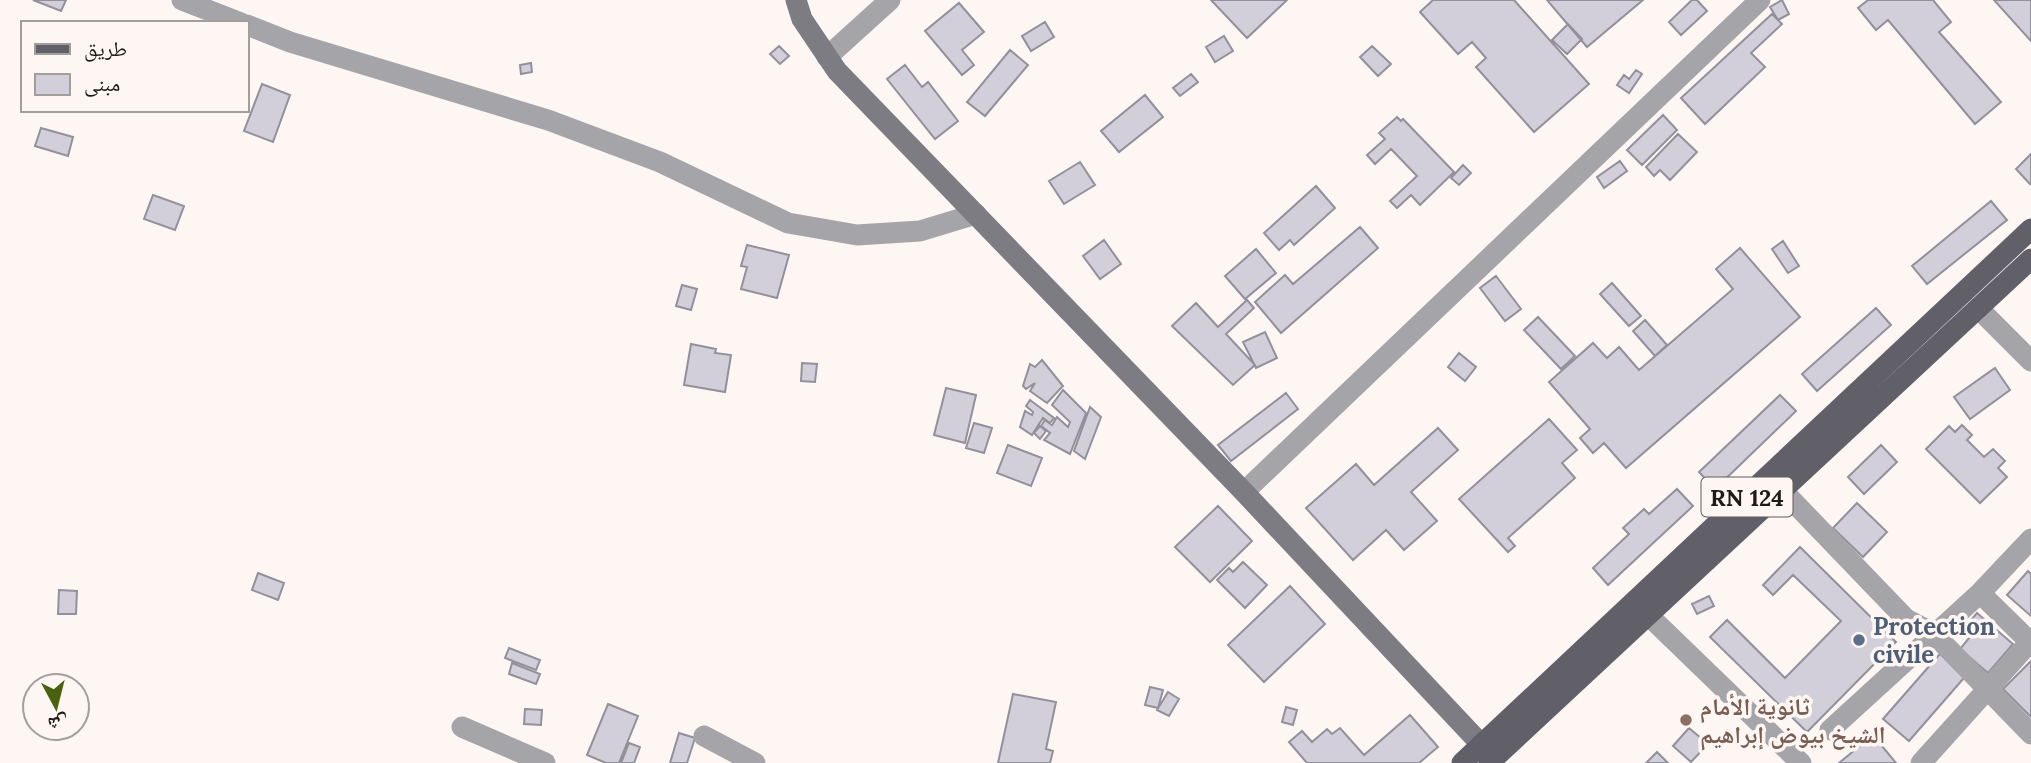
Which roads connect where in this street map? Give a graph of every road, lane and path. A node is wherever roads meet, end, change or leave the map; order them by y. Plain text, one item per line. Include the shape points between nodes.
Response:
1 (182, 0) edge
2 (796, 0) edge
3 (890, 0) edge
4 (1760, 0) edge
5 (236, 21) edge
6 (248, 25) edge
7 (827, 57) junction
8 (976, 214) junction
9 (2031, 229) edge
10 (2031, 259) edge
11 (1978, 308) junction
12 (2031, 361) edge
13 (1782, 491) junction
14 (1244, 492) junction
15 (2031, 539) edge
16 (1980, 593) junction
17 (1648, 615) junction
18 (1933, 633) junction
19 (2030, 642) edge
20 (1988, 690) junction
21 (462, 727) dead end
22 (1830, 730) dead end
23 (2031, 734) edge
24 (704, 736) dead end
25 (1488, 755) edge
26 (545, 763) edge
27 (755, 763) edge
28 (1462, 763) edge
29 (1801, 763) edge
30 (1921, 763) edge

1 - 5 street
2 - 7 street via 802,19
3 - 7 street
4 - 14 street
6 - 8 street via 548,120 660,162 788,223 857,235 920,231
7 - 8 street
8 - 14 street
9 - 25 main road, RN 124
10 - 11 main road, RN 124
11 - 12 street
11 - 13 main road, RN 124
13 - 17 main road, RN 124
13 - 18 street via 1906,618
14 - 25 street
15 - 16 street
16 - 18 street
16 - 19 street
17 - 25 main road, RN 124
17 - 29 street
18 - 20 street
18 - 22 street
19 - 20 street
20 - 23 street
20 - 30 street
21 - 26 street
24 - 27 street
25 - 28 main road, RN 124

